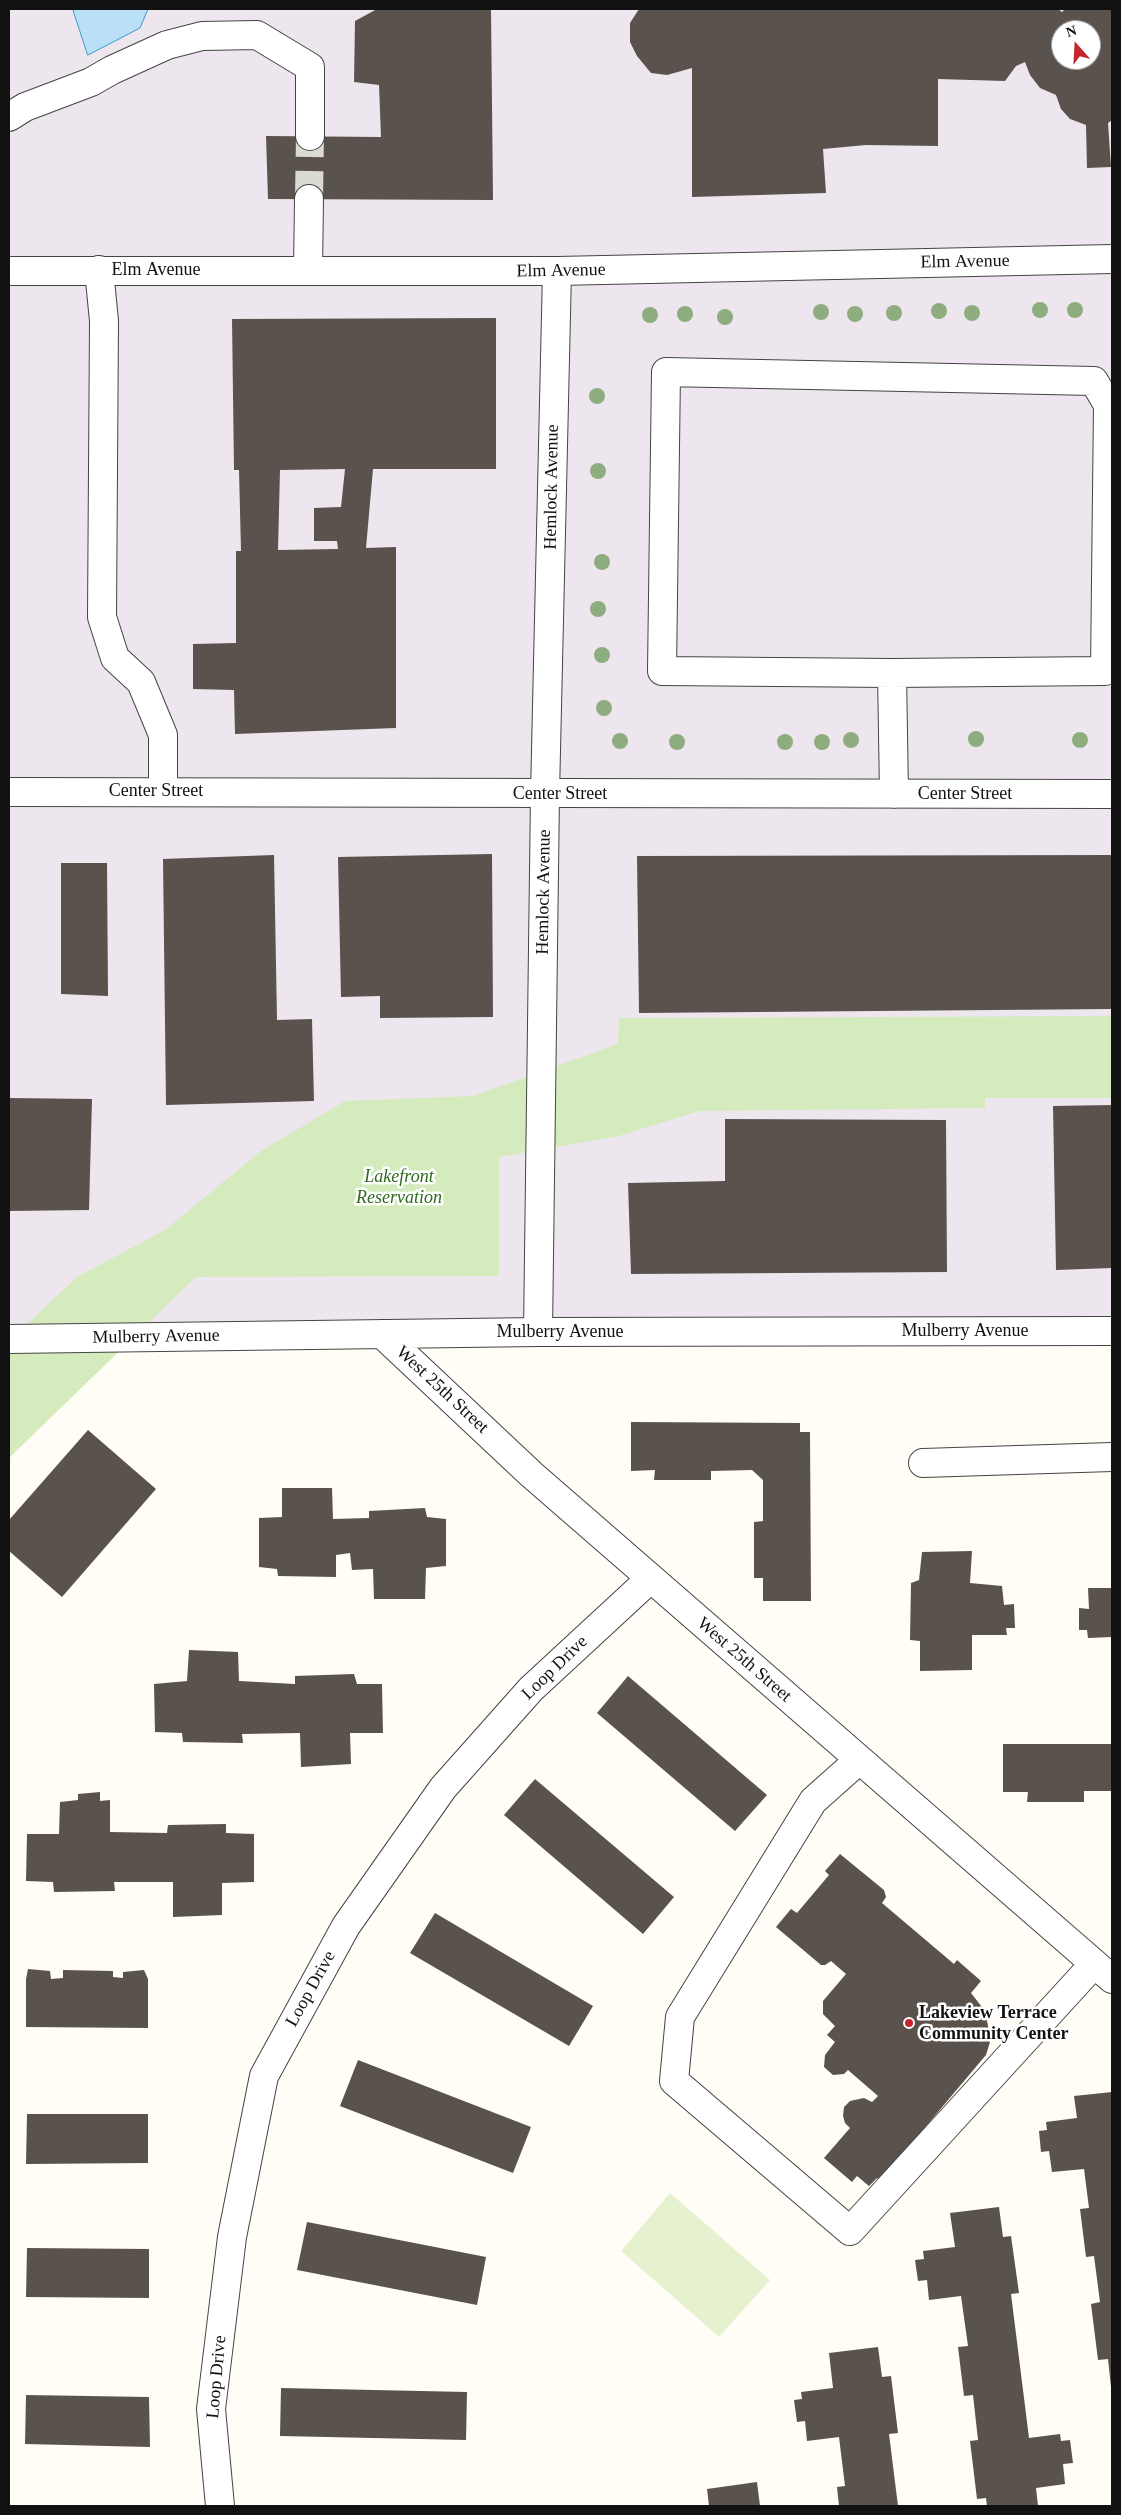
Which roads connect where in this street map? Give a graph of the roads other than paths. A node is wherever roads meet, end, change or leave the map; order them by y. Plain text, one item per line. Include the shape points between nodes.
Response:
1 (9, 117) edge
2 (310, 136) tunnel mouth
3 (308, 199) tunnel mouth
4 (1112, 259) edge
5 (99, 270) junction
6 (9, 271) edge
7 (308, 271) junction
8 (557, 271) junction
9 (1110, 573) edge
10 (892, 673) junction
11 (163, 791) junction
12 (9, 792) edge
13 (545, 794) junction
14 (894, 794) junction
15 (1112, 794) edge
16 (1112, 1331) edge
17 (538, 1332) junction
18 (382, 1334) junction
19 (9, 1339) edge
20 (1112, 1456) edge
21 (923, 1463) dead end
22 (650, 1579) junction
23 (859, 1760) junction
24 (1103, 1971) edge
25 (220, 2506) edge

1 - 2 street via 167,45 202,36 257,35 310,67
3 - 7 street
4 - 8 street, Elm Avenue
5 - 6 street, Elm Avenue
5 - 7 street, Elm Avenue
5 - 11 street via 104,321 102,617 115,658 141,682 163,735
7 - 8 street, Elm Avenue
8 - 13 street, Hemlock Avenue
9 - 10 street via 1105,671
9 - 10 street via 1108,405 1094,381 666,372 662,671
10 - 14 street
11 - 12 street, Center Street
11 - 13 street, Center Street
13 - 14 street, Center Street
13 - 17 street, Hemlock Avenue
14 - 15 street, Center Street
16 - 17 street, Mulberry Avenue
17 - 18 street, Mulberry Avenue
18 - 19 street, Mulberry Avenue
18 - 22 street, West 25th Street via 531,1474
20 - 21 street
22 - 23 street, West 25th Street
22 - 25 street, Loop Drive via 531,1689 443,1788 346,1926 264,2076 232,2237 211,2409
23 - 24 street, West 25th Street
23 - 24 street via 813,1801 680,2017 674,2081 850,2231

